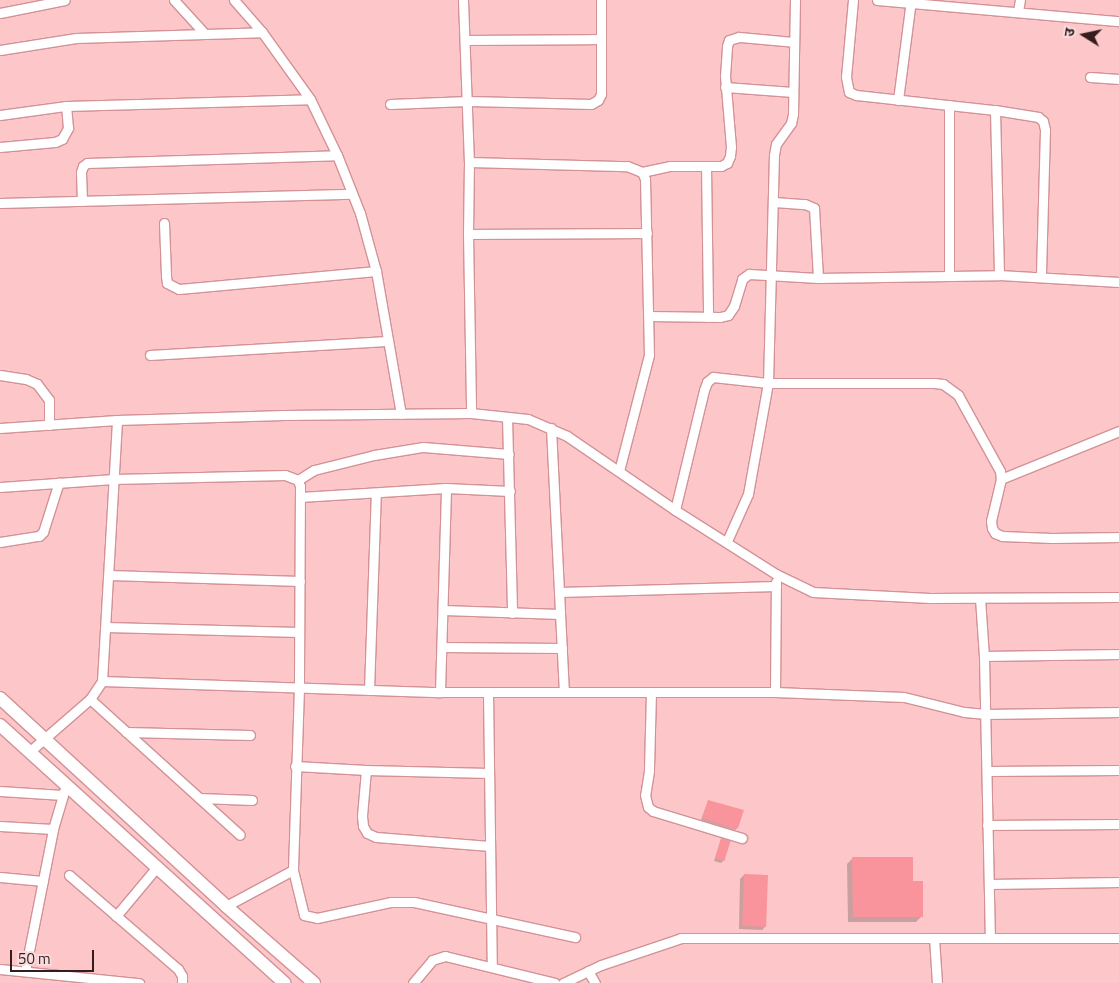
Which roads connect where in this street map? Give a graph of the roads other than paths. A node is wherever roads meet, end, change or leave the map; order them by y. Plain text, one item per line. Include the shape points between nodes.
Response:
1 (65, 0) edge
2 (174, 0) edge
3 (234, 0) edge
4 (463, 0) edge
5 (601, 0) edge
6 (795, 0) edge
7 (853, 0) edge
8 (877, 0) edge
9 (1020, 0) edge
10 (911, 1) edge
11 (960, 3) edge
12 (1018, 11) junction
13 (0, 13) edge
14 (1119, 22) edge
15 (262, 32) junction
16 (205, 34) junction
17 (601, 39) junction
18 (465, 40) junction
19 (794, 42) junction
20 (0, 50) edge
21 (1090, 77) dead end
22 (1119, 79) edge
23 (725, 87) junction
24 (793, 92) junction
25 (310, 99) junction
26 (898, 100) junction
27 (468, 101) junction
28 (390, 104) dead end
29 (949, 105) junction
30 (66, 106) junction
31 (995, 110) junction
32 (0, 115) edge
33 (0, 147) edge
34 (337, 155) junction
35 (469, 162) junction
36 (706, 166) junction
37 (642, 172) junction
38 (352, 194) junction
39 (82, 201) junction
40 (774, 202) junction
41 (0, 203) edge
42 (164, 222) dead end
43 (647, 233) junction
44 (468, 234) junction
45 (376, 271) junction
46 (998, 275) junction
47 (772, 276) junction
48 (949, 276) junction
49 (1041, 277) junction
50 (818, 278) junction
51 (1119, 282) edge
52 (649, 316) junction
53 (708, 317) junction
54 (387, 341) junction
55 (150, 355) dead end
56 (0, 375) edge
57 (768, 383) junction
58 (471, 413) junction
59 (401, 414) junction
60 (507, 417) junction
61 (117, 420) junction
62 (49, 424) junction
63 (0, 428) edge
64 (551, 428) junction
65 (1119, 431) edge
66 (508, 454) junction
67 (620, 471) junction
68 (114, 479) junction
69 (1001, 479) junction
70 (298, 480) junction
71 (59, 482) junction
72 (0, 487) edge
73 (446, 488) junction
74 (510, 491) junction
75 (376, 493) junction
76 (300, 497) junction
77 (675, 510) junction
78 (1119, 537) edge
79 (0, 542) edge
80 (727, 542) junction
81 (776, 574) junction
82 (109, 575) junction
83 (300, 581) junction
84 (776, 586) junction
85 (559, 592) junction
86 (1119, 596) edge
87 (980, 598) junction
88 (443, 610) junction
89 (512, 613) junction
90 (560, 614) junction
91 (106, 627) junction
92 (299, 632) junction
93 (442, 647) junction
94 (562, 648) junction
95 (1119, 654) edge
96 (984, 656) junction
97 (102, 681) junction
98 (299, 688) junction
99 (369, 690) junction
100 (440, 692) junction
101 (564, 692) junction
102 (651, 692) junction
103 (775, 692) junction
104 (488, 693) junction
105 (0, 698) edge
106 (90, 699) junction
107 (1119, 712) edge
108 (986, 714) junction
109 (0, 725) edge
110 (126, 732) junction
111 (250, 735) dead end
112 (44, 739) junction
113 (29, 752) junction
114 (296, 766) junction
115 (366, 770) junction
116 (1119, 770) edge
117 (490, 772) junction
118 (988, 772) junction
119 (65, 790) junction
120 (0, 791) edge
121 (199, 798) junction
122 (252, 800) dead end
123 (1119, 824) edge
124 (987, 825) junction
125 (0, 826) edge
126 (53, 829) junction
127 (240, 835) dead end
128 (742, 838) dead end
129 (490, 846) junction
130 (157, 867) junction
131 (293, 870) junction
132 (69, 875) dead end
133 (0, 877) edge
134 (43, 881) junction
135 (1119, 882) edge
136 (989, 884) junction
137 (226, 906) junction
138 (116, 916) junction
139 (491, 918) junction
140 (575, 937) dead end
141 (934, 938) junction
142 (990, 938) junction
143 (1119, 938) edge
144 (492, 966) junction
145 (0, 969) edge
146 (25, 971) junction
147 (588, 971) junction
148 (536, 981) edge
149 (139, 983) edge
150 (182, 983) edge
151 (285, 983) edge
152 (314, 983) edge
153 (413, 983) edge
154 (555, 983) edge
155 (563, 983) edge
156 (595, 983) edge
157 (937, 983) edge

1 - 13 street
2 - 16 street
3 - 15 street
4 - 18 street
5 - 17 street
6 - 19 street
7 - 26 street via 846,77 849,92
8 - 10 street
9 - 12 street
10 - 11 street
10 - 26 street
11 - 12 street
12 - 14 street
15 - 16 street
15 - 25 street
16 - 20 street via 76,38
17 - 18 street
17 - 27 street via 601,94 591,104
18 - 27 street
19 - 23 street via 739,37 730,40
19 - 24 street
21 - 22 street
23 - 24 street
23 - 36 street via 730,156 727,163 720,166
24 - 40 street via 791,122 776,144 774,154
25 - 30 street
25 - 34 street
26 - 29 street
27 - 28 street
27 - 35 street
29 - 31 street
29 - 48 street
30 - 32 street
30 - 33 street via 68,128 62,139
31 - 46 street
31 - 49 street via 1038,117 1043,121
34 - 38 street
34 - 39 street via 87,163 81,172
35 - 37 street via 627,166
35 - 44 street
36 - 37 street via 670,166
36 - 53 street
37 - 43 street
38 - 39 street
38 - 45 street
39 - 41 street
40 - 47 street
40 - 50 street via 805,204 814,208
42 - 45 street via 167,283 179,289
43 - 44 street
43 - 52 street
44 - 58 street
45 - 54 street
46 - 48 street
46 - 49 street
47 - 50 street
47 - 53 street via 749,274 742,279 728,315
47 - 57 street
48 - 50 street
49 - 51 street
52 - 53 street
52 - 67 street via 647,368
54 - 55 street
54 - 59 street
56 - 62 street via 37,384 49,400
57 - 69 street via 943,384 958,395 997,465
57 - 77 street via 721,377 713,377 707,382
57 - 80 street via 748,494
58 - 59 street
58 - 60 street
59 - 61 street
60 - 64 street via 528,419
60 - 66 street
61 - 62 street
61 - 68 street
62 - 63 street
64 - 67 street
64 - 85 street
65 - 69 street
66 - 70 street via 423,447 374,454 314,470
66 - 74 street
67 - 77 street
68 - 70 street via 285,474
68 - 71 street
68 - 82 street
69 - 78 street via 991,521 995,533 1052,538
70 - 76 street
71 - 72 street
71 - 79 street via 40,536
73 - 74 street
73 - 75 street
73 - 88 street
74 - 89 street
75 - 76 street
75 - 99 street
76 - 83 street
77 - 80 street
80 - 81 street
81 - 84 street
81 - 87 street via 822,594
82 - 83 street
82 - 91 street
83 - 92 street
84 - 85 street
84 - 103 street
85 - 90 street
86 - 87 street
87 - 96 street
88 - 89 street
88 - 93 street
89 - 90 street
90 - 94 street
91 - 92 street
91 - 97 street
92 - 98 street
93 - 94 street
93 - 100 street
94 - 101 street
95 - 96 street
96 - 108 street
97 - 98 street
97 - 106 street
98 - 99 street
98 - 114 street
99 - 100 street
100 - 104 street
101 - 102 street
101 - 104 street
102 - 103 street
102 - 128 street via 650,771 645,795 648,807 652,811
103 - 108 street via 904,697 964,712
104 - 117 street
105 - 112 main road
106 - 110 street
106 - 112 street
107 - 108 street
108 - 118 street
109 - 113 main road
110 - 111 street
110 - 121 street
112 - 113 street
112 - 137 main road
113 - 119 main road
114 - 115 street
114 - 131 street
115 - 117 street
115 - 129 street via 362,816 367,833
116 - 118 street
117 - 129 street
118 - 124 street
119 - 120 street
119 - 126 street
119 - 130 main road
121 - 122 street
121 - 127 street
123 - 124 street
124 - 136 street
125 - 126 street
126 - 134 street
129 - 139 street
130 - 138 street
130 - 151 main road
131 - 137 street
131 - 139 street via 301,910 310,918 391,902 414,902
132 - 138 street
133 - 134 street
134 - 146 street
135 - 136 street
136 - 142 street
137 - 152 main road
138 - 150 street via 178,969
139 - 140 street
139 - 144 street
141 - 142 street
141 - 147 street via 681,938
141 - 157 street
142 - 143 street
144 - 148 street
144 - 153 street via 438,957
145 - 146 street
146 - 149 street
147 - 155 street
147 - 156 street
148 - 154 street

